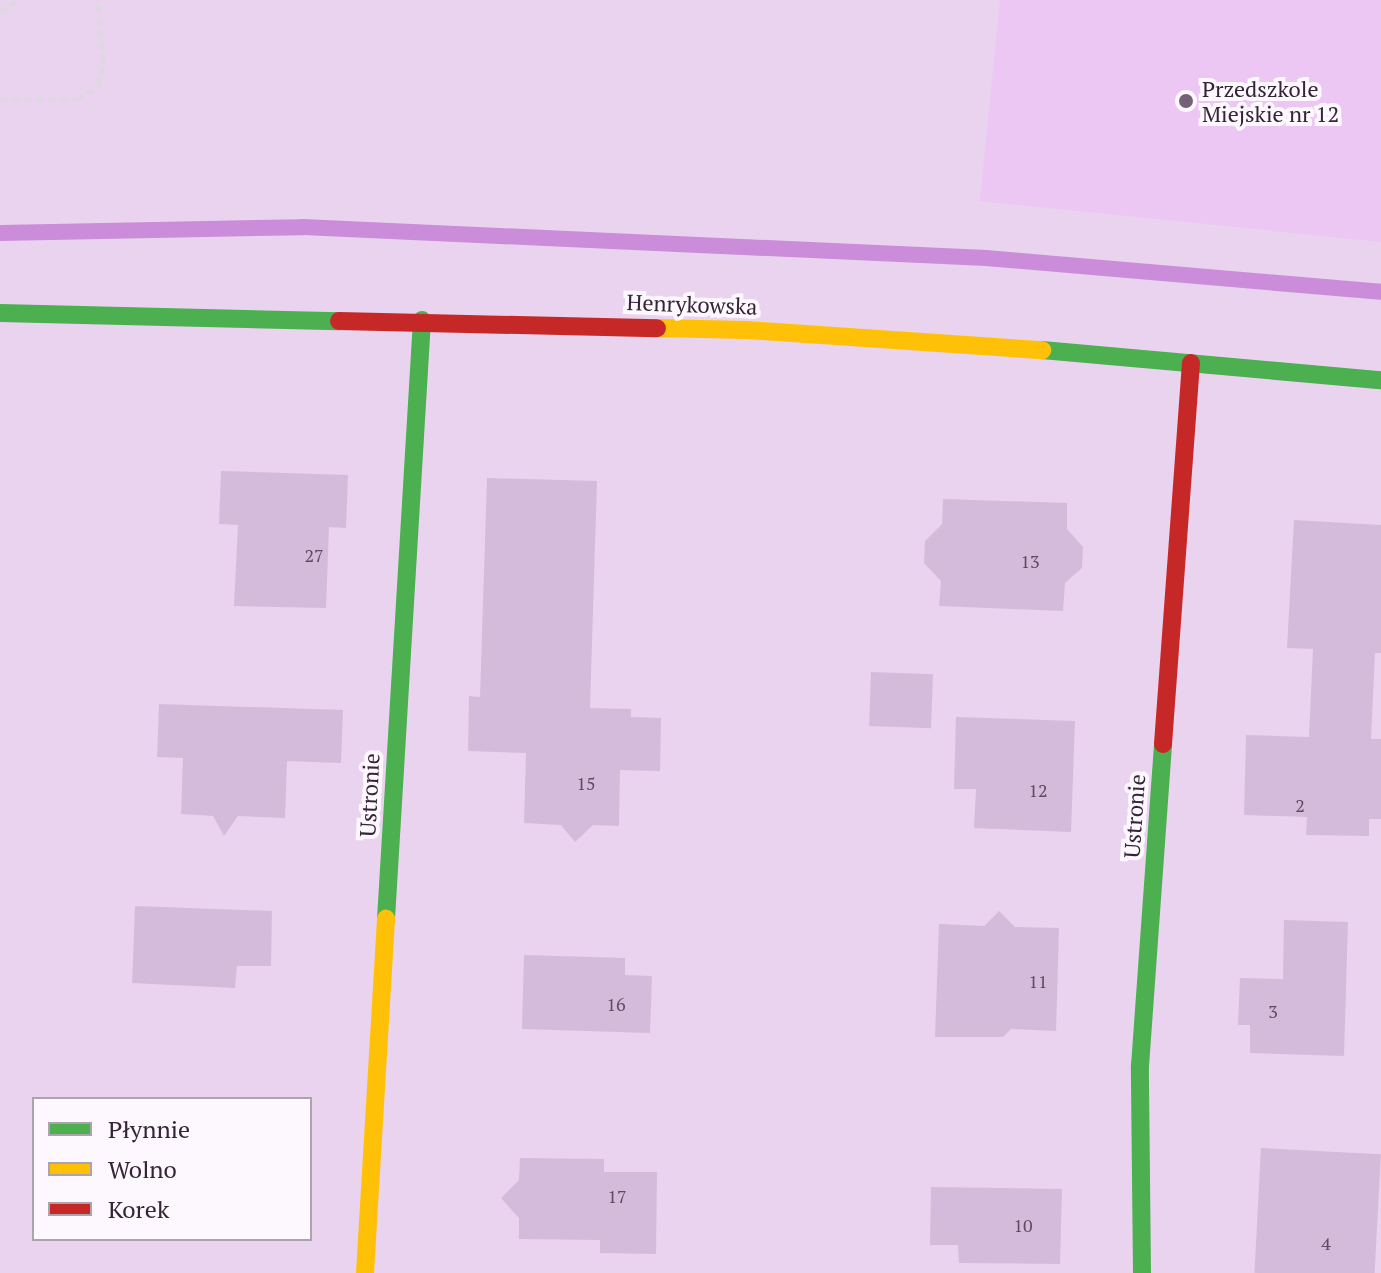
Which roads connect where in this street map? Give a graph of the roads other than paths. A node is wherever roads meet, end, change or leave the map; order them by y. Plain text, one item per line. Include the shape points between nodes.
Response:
1 (0, 313) edge
2 (422, 320) junction
3 (1191, 363) junction
4 (1381, 380) edge
5 (365, 1273) edge
6 (1142, 1273) edge

1 - 2 street, Henrykowska
2 - 3 street, Henrykowska via 746,330
2 - 5 street, Ustronie
3 - 4 street, Henrykowska
3 - 6 street, Ustronie via 1140,1066

